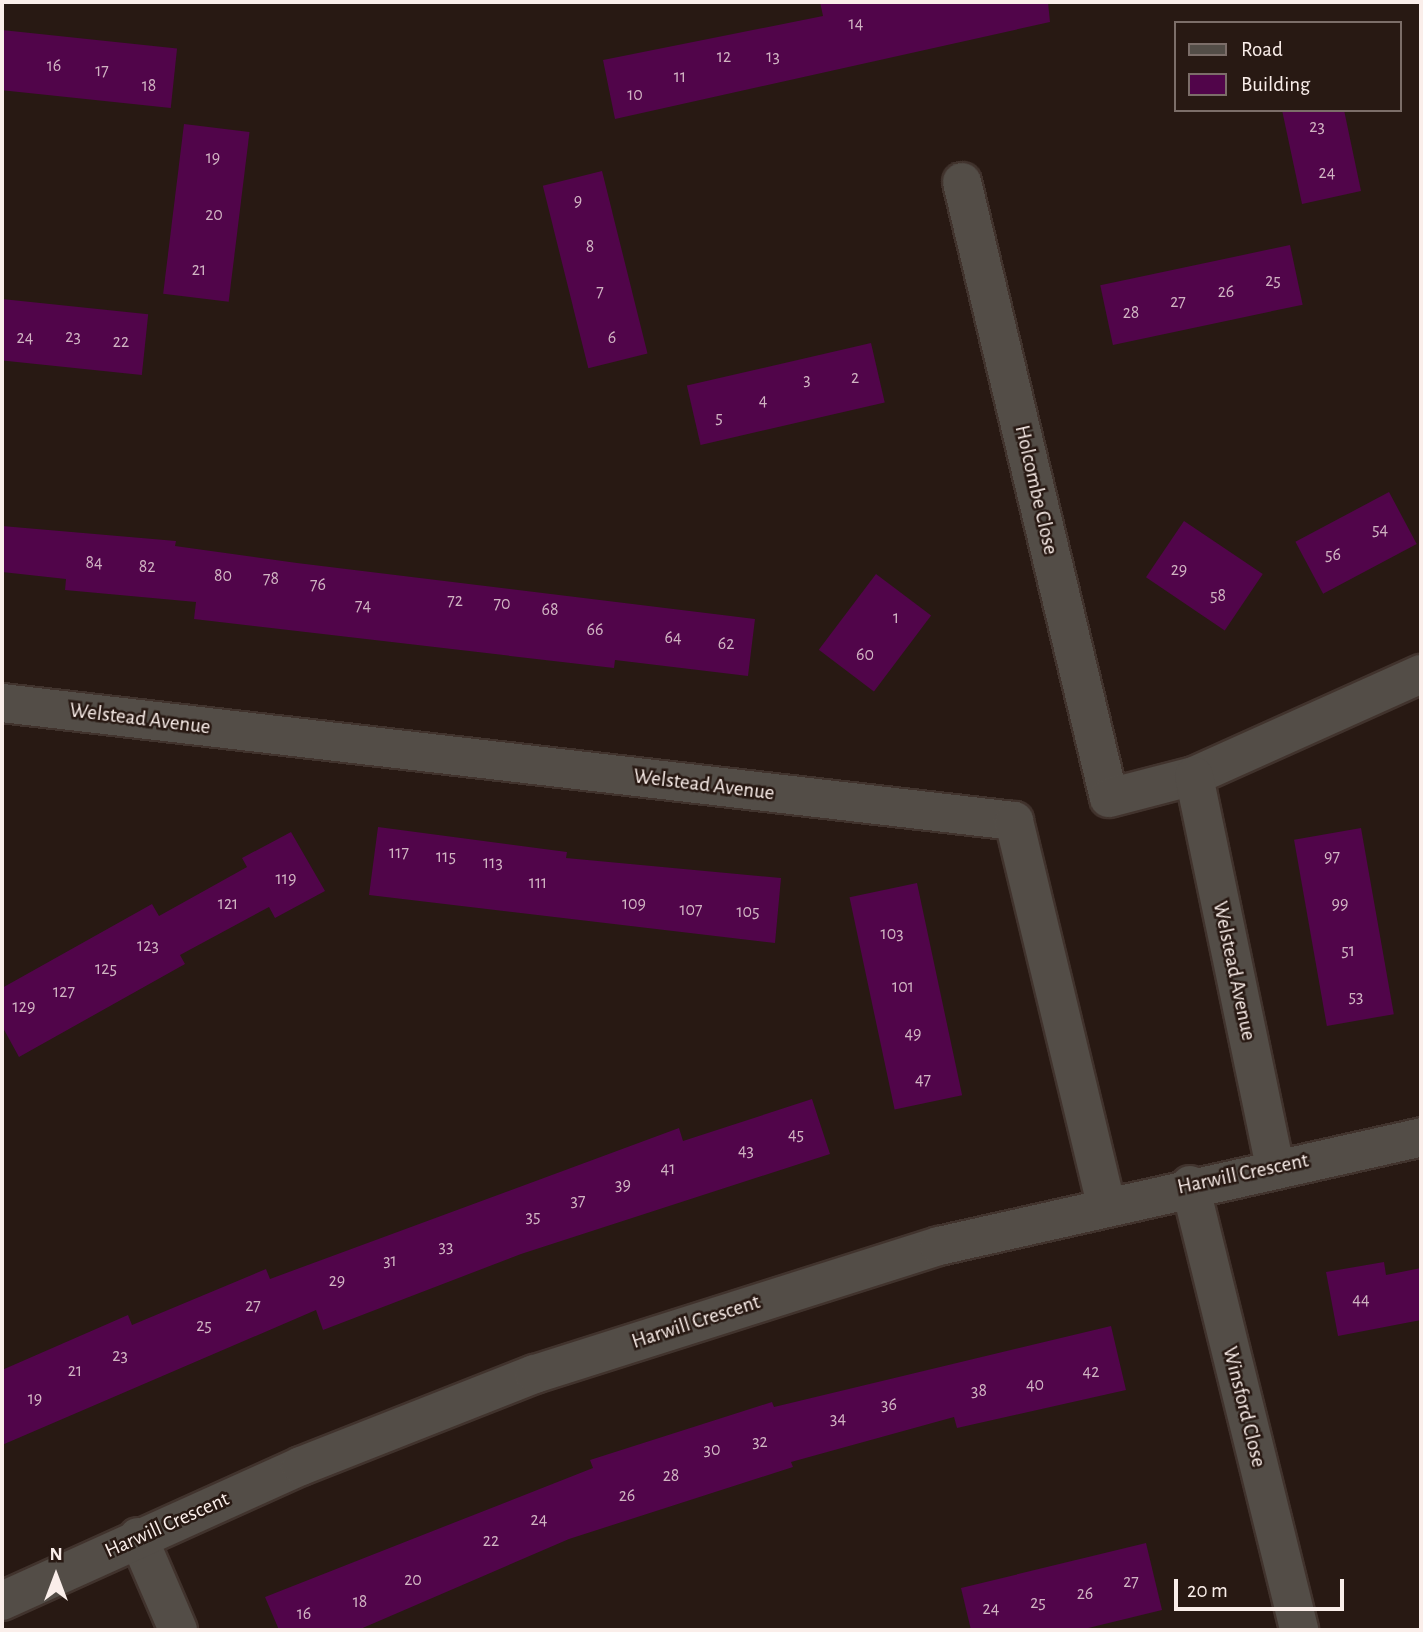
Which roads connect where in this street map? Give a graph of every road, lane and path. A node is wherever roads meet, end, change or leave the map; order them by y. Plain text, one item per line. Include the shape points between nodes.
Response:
1 (962, 182) dead end
2 (1421, 674) edge
3 (2, 703) edge
4 (1194, 776) junction
5 (1421, 1137) edge
6 (1275, 1167) junction
7 (1190, 1185) junction
8 (1106, 1205) junction
9 (138, 1537) junction
10 (2, 1601) edge
11 (177, 1630) edge
12 (1298, 1630) edge

1 - 4 street, Holcombe Close via 1109,798
2 - 4 street
3 - 8 street, Welstead Avenue via 1014,821
4 - 6 street, Welstead Avenue
5 - 6 street, Harwill Crescent
6 - 7 street, Harwill Crescent
7 - 8 street, Harwill Crescent
7 - 12 street, Winsford Close
8 - 9 street, Harwill Crescent via 939,1246 535,1374
9 - 10 street, Harwill Crescent
9 - 11 street

